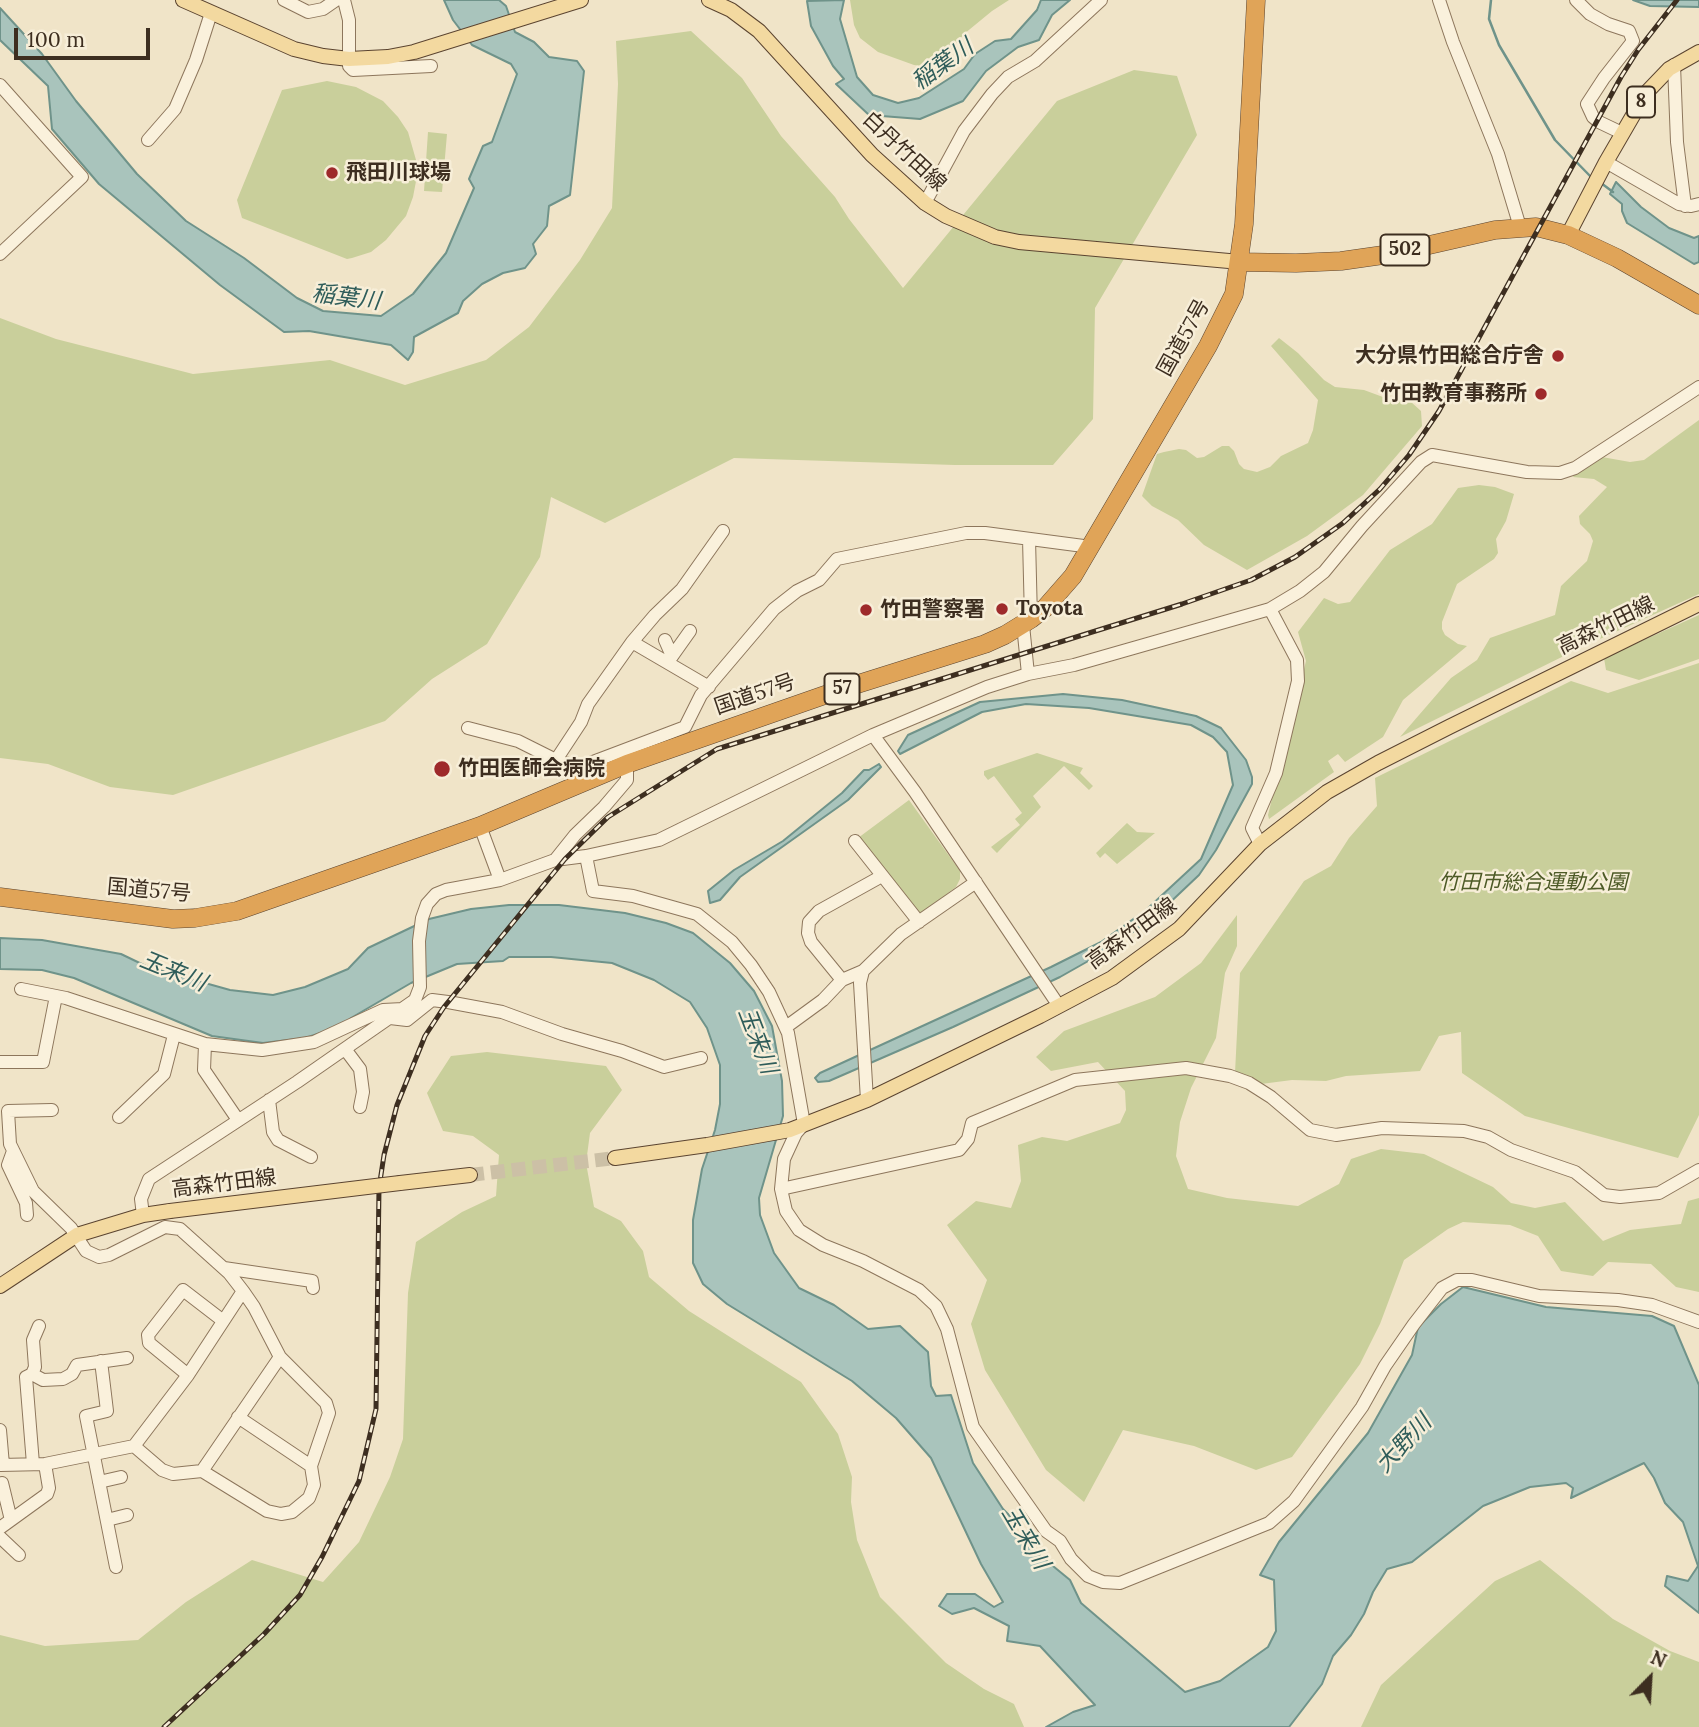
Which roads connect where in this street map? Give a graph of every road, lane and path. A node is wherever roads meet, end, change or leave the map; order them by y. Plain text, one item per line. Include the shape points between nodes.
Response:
1 (183, 0) edge
2 (284, 0) edge
3 (336, 0) edge
4 (344, 0) edge
5 (581, 0) edge
6 (709, 0) edge
7 (1101, 0) edge
8 (1255, 0) edge
9 (1439, 0) edge
10 (1576, 0) edge
11 (211, 13) junction
12 (1699, 52) edge
13 (349, 59) junction
14 (1674, 65) junction
15 (431, 66) dead end
16 (0, 85) edge
17 (1622, 132) junction
18 (148, 140) dead end
19 (1604, 166) junction
20 (925, 203) junction
21 (1699, 204) edge
22 (1685, 206) junction
23 (1520, 227) junction
24 (1568, 235) junction
25 (0, 254) edge
26 (1240, 262) junction
27 (1699, 305) edge
28 (1699, 387) edge
29 (723, 531) dead end
30 (1029, 539) junction
31 (1091, 547) junction
32 (1699, 604) edge
33 (1270, 609) junction
34 (1027, 622) junction
35 (690, 631) dead end
36 (665, 640) dead end
37 (632, 642) junction
38 (670, 659) junction
39 (1028, 674) junction
40 (709, 687) junction
41 (468, 728) dead end
42 (873, 735) junction
43 (555, 760) junction
44 (627, 764) junction
45 (480, 826) junction
46 (855, 841) dead end
47 (1260, 844) junction
48 (586, 856) junction
49 (555, 860) junction
50 (882, 876) junction
51 (500, 880) junction
52 (976, 882) junction
53 (0, 897) edge
54 (919, 922) junction
55 (863, 971) junction
56 (842, 980) junction
57 (21, 989) dead end
58 (56, 996) junction
59 (1059, 1006) junction
60 (403, 1009) junction
61 (390, 1018) junction
62 (786, 1027) junction
63 (174, 1035) junction
64 (205, 1044) junction
65 (345, 1049) junction
66 (701, 1058) dead end
67 (0, 1062) edge
68 (269, 1100) junction
69 (867, 1100) junction
70 (360, 1107) dead end
71 (52, 1110) dead end
72 (4, 1111) edge
73 (118, 1117) dead end
74 (238, 1120) junction
75 (797, 1127) junction
76 (13, 1151) junction
77 (312, 1157) dead end
78 (615, 1158) tunnel mouth
79 (1699, 1170) edge
80 (470, 1175) tunnel mouth
81 (781, 1189) junction
82 (27, 1215) dead end
83 (143, 1215) junction
84 (77, 1236) junction
85 (223, 1268) junction
86 (0, 1286) edge
87 (313, 1288) dead end
88 (243, 1291) junction
89 (222, 1320) junction
90 (1699, 1322) edge
91 (39, 1326) dead end
92 (280, 1357) junction
93 (127, 1358) dead end
94 (101, 1361) junction
95 (32, 1374) junction
96 (188, 1375) junction
97 (238, 1417) junction
98 (0, 1430) edge
99 (134, 1446) junction
100 (93, 1456) junction
101 (39, 1464) junction
102 (1, 1465) edge
103 (312, 1466) junction
104 (202, 1471) junction
105 (121, 1477) dead end
106 (99, 1482) junction
107 (2, 1483) dead end
108 (127, 1515) dead end
109 (11, 1520) junction
110 (107, 1520) junction
111 (0, 1528) edge
112 (0, 1537) edge
113 (19, 1555) dead end
114 (116, 1567) dead end

1 - 11 main road
2 - 3 street via 308,12
4 - 13 street
5 - 13 main road via 440,44 387,57
6 - 20 main road, 白丹竹田線 via 759,31 872,155
7 - 20 street via 992,94 964,131
8 - 26 highway, 国道57号 / 57
9 - 23 street via 1498,154
10 - 17 street via 1599,19 1629,31 1633,41 1587,104 1599,122
11 - 13 main road via 294,49
11 - 18 street via 175,109
12 - 14 main road, 8
13 - 15 street via 349,66 359,71
14 - 17 main road, 8 via 1646,93
14 - 22 street
16 - 25 street via 82,177
17 - 19 main road, 8
19 - 22 street
19 - 24 main road, 8
20 - 26 main road, 白丹竹田線 via 973,229 1019,242
21 - 22 street
23 - 24 highway, 502
23 - 26 highway, 502 via 1341,261
24 - 27 highway, 502
26 - 31 highway, 国道57号 / 57 via 1234,294 1221,323
28 - 33 street via 1560,473 1527,472 1432,455 1324,572
29 - 37 street via 681,589
30 - 31 street
30 - 34 street
30 - 40 street via 966,533 837,559 819,580 774,609
31 - 34 highway, 国道57号 / 57 via 1058,594
32 - 47 main road, 高森竹田線 via 1378,763 1312,801
33 - 39 street
33 - 47 street via 1297,660 1298,681 1276,773 1252,828
34 - 39 street
34 - 44 highway, 国道57号 / 57 via 985,644
35 - 38 street
36 - 38 street
37 - 38 street
37 - 43 street
38 - 40 street
39 - 42 street
40 - 43 street via 685,727 582,766
41 - 43 street via 517,741
42 - 48 street via 659,840
42 - 52 street
44 - 45 highway, 国道57号 / 57
44 - 49 street via 627,780
45 - 51 street
45 - 53 highway, 国道57号 / 57 via 259,905 217,915 150,918
46 - 50 street
47 - 59 main road, 高森竹田線 via 1179,929 1112,978
48 - 49 street
48 - 62 street via 593,891 677,906 717,929 751,965
49 - 51 street
50 - 54 street
50 - 56 street via 818,911 809,922 811,942
51 - 60 street via 446,890 427,904 419,941 420,987 415,1000
52 - 54 street
52 - 59 street
54 - 55 street
55 - 56 street
55 - 69 street
56 - 62 street
57 - 58 street
58 - 63 street
58 - 67 street via 43,1062
59 - 69 main road, 高森竹田線
60 - 61 street
60 - 64 street via 383,1010 314,1042 262,1050
61 - 65 street
61 - 66 street via 407,1020 432,1000 502,1012 664,1067
62 - 75 street
63 - 64 street
63 - 73 street via 164,1074
64 - 74 street via 204,1070
65 - 68 street
65 - 70 street via 360,1069
68 - 74 street
68 - 77 street via 278,1140
69 - 75 main road, 高森竹田線
71 - 72 street
72 - 76 street
74 - 83 street via 149,1178 141,1199
75 - 78 main road, 高森竹田線
75 - 81 street via 784,1159
76 - 82 street via 8,1165
76 - 84 street via 33,1191
79 - 81 street via 1659,1194 1604,1195 1575,1172 1464,1131 1382,1128 1336,1135 1310,1130 1249,1083 1186,1068 1075,1080 972,1123 959,1150
80 - 83 main road, 高森竹田線, bridge
81 - 90 street via 786,1211 799,1230 919,1290 936,1306 947,1329 973,1427 1046,1531 1088,1576 1103,1582 1120,1583 1269,1523 1294,1501 1419,1317 1443,1288 1457,1280 1539,1296 1652,1305
83 - 84 main road, 高森竹田線
84 - 85 street via 86,1251 99,1257 171,1227 180,1229
84 - 86 main road, 高森竹田線
85 - 87 street via 312,1281
85 - 88 street
88 - 89 street
88 - 92 street
89 - 96 street
89 - 96 street via 183,1290 148,1335 149,1343
91 - 95 street via 33,1340
92 - 97 street
92 - 103 street via 326,1403 329,1413
93 - 94 street
94 - 95 street via 77,1365 62,1379 43,1380
94 - 100 street via 107,1411 86,1416
95 - 101 street via 26,1377
96 - 99 street
97 - 103 street
97 - 104 street
98 - 102 street
99 - 100 street
99 - 104 street via 173,1475
100 - 101 street
100 - 106 street
101 - 102 street
101 - 109 street via 47,1493
103 - 104 street via 314,1485 309,1498 292,1512 281,1514 267,1511
105 - 106 street
106 - 110 street
107 - 109 street
108 - 110 street
109 - 111 street
110 - 114 street
112 - 113 street

